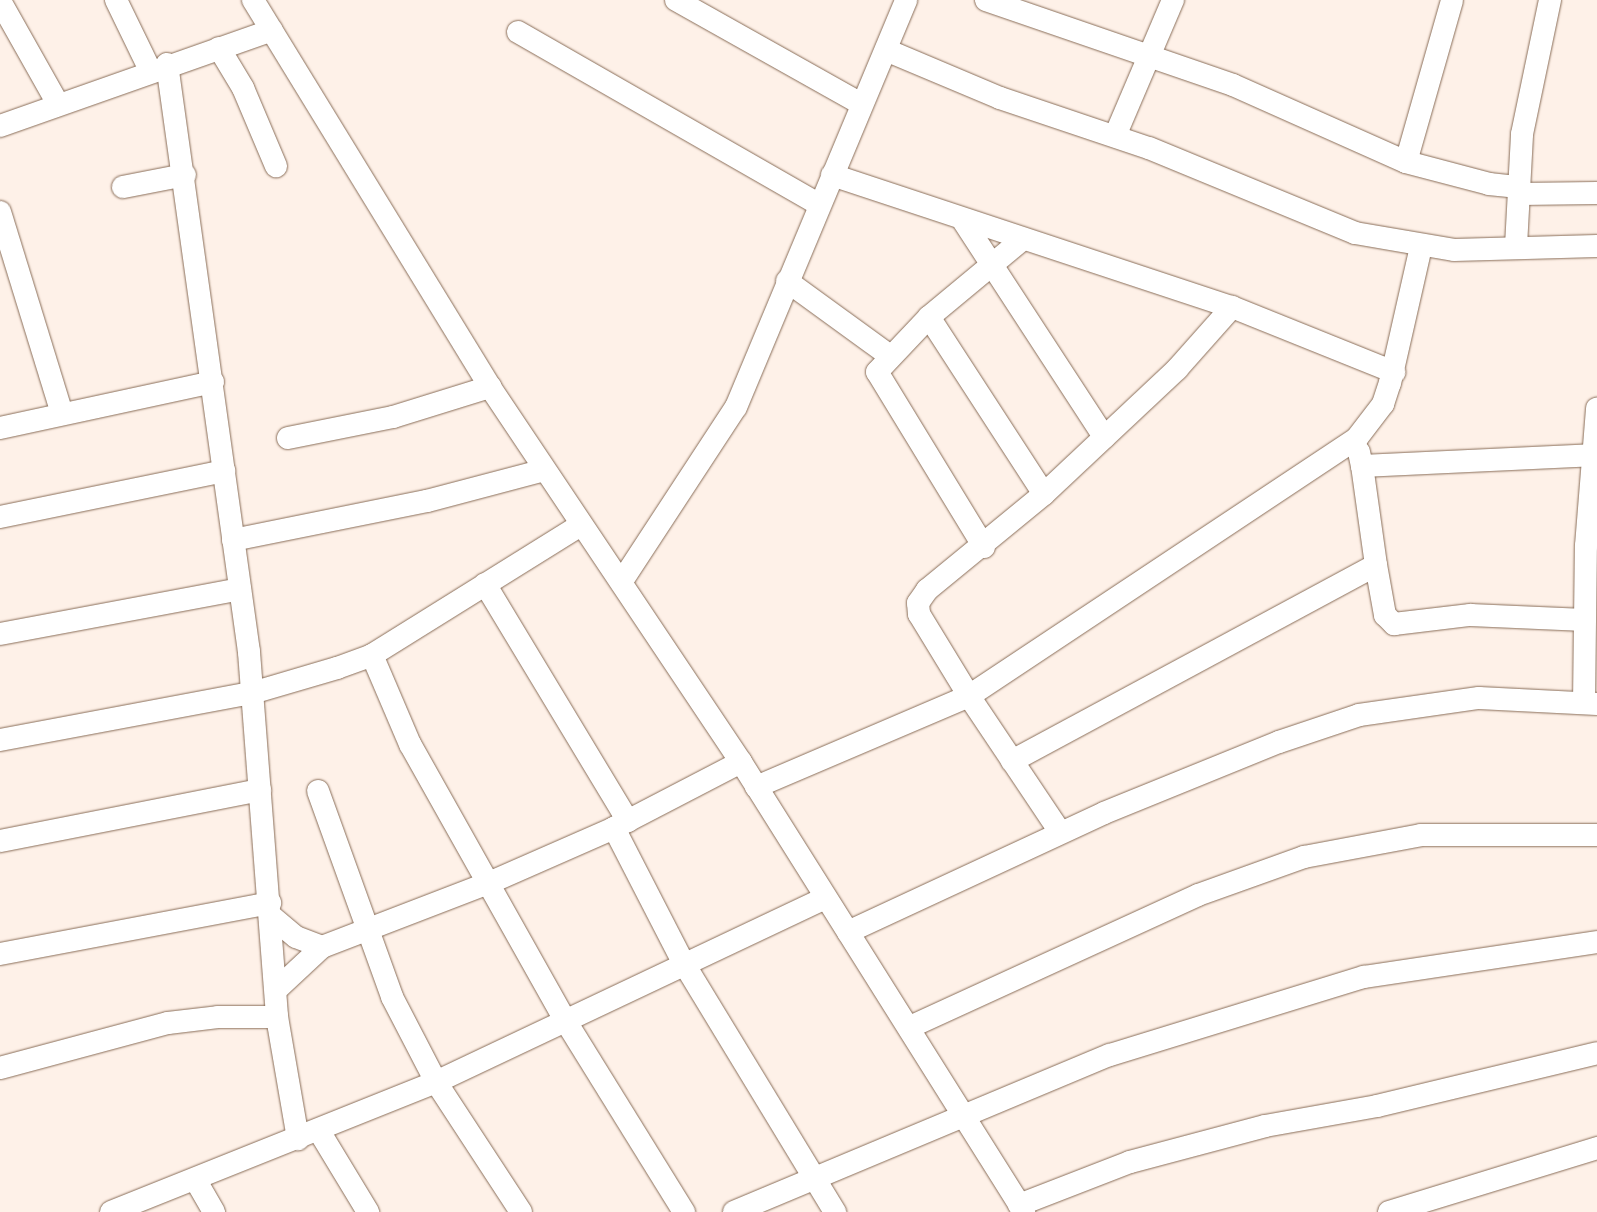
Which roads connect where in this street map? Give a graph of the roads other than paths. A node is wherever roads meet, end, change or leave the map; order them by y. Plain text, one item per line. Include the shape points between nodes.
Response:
1 (0, 0) edge
2 (116, 0) edge
3 (253, 0) edge
4 (676, 0) edge
5 (986, 0) edge
6 (1173, 0) edge
7 (1452, 0) edge
8 (1550, 0) edge
9 (903, 1) edge
10 (272, 30) junction
11 (518, 32) dead end
12 (218, 48) junction
13 (886, 50) junction
14 (1152, 57) junction
15 (159, 67) junction
16 (58, 104) junction
17 (861, 104) junction
18 (0, 126) edge
19 (1115, 136) junction
20 (1406, 162) junction
21 (276, 166) dead end
22 (185, 175) junction
23 (832, 175) junction
24 (123, 187) dead end
25 (1520, 190) junction
26 (1597, 193) edge
27 (818, 204) junction
28 (0, 212) edge
29 (964, 222) junction
30 (1023, 239) junction
31 (1516, 246) junction
32 (1597, 246) edge
33 (1421, 247) junction
34 (991, 266) junction
35 (787, 281) junction
36 (1232, 307) junction
37 (929, 317) junction
38 (889, 356) junction
39 (1394, 372) junction
40 (213, 382) junction
41 (490, 387) junction
42 (1597, 408) edge
43 (62, 414) junction
44 (0, 428) edge
45 (1104, 436) junction
46 (288, 438) dead end
47 (1357, 438) junction
48 (1594, 455) edge
49 (1362, 466) junction
50 (544, 470) junction
51 (224, 471) junction
52 (1044, 494) junction
53 (0, 517) edge
54 (581, 525) junction
55 (234, 540) junction
56 (984, 547) junction
57 (1592, 547) edge
58 (1376, 565) junction
59 (622, 581) junction
60 (485, 584) junction
61 (240, 589) junction
62 (1585, 620) junction
63 (0, 634) edge
64 (372, 655) junction
65 (252, 693) junction
66 (969, 696) junction
67 (1590, 703) edge
68 (0, 740) edge
69 (1012, 761) junction
70 (741, 762) junction
71 (756, 787) junction
72 (260, 790) junction
73 (318, 791) dead end
74 (621, 824) junction
75 (1060, 832) junction
76 (1597, 835) edge
77 (0, 841) edge
78 (489, 883) junction
79 (825, 898) junction
80 (271, 910) junction
81 (366, 932) junction
82 (848, 932) junction
83 (1597, 942) edge
84 (322, 947) junction
85 (0, 954) edge
86 (683, 962) junction
87 (277, 988) junction
88 (277, 1017) junction
89 (565, 1020) junction
90 (910, 1027) junction
91 (1597, 1053) edge
92 (0, 1068) edge
93 (436, 1082) junction
94 (966, 1118) junction
95 (319, 1132) junction
96 (298, 1139) junction
97 (1597, 1148) edge
98 (817, 1178) junction
99 (194, 1179) junction
100 (1021, 1209) edge
101 (112, 1212) edge
102 (214, 1212) edge
103 (368, 1212) edge
104 (520, 1212) edge
105 (684, 1212) edge
106 (734, 1212) edge
107 (835, 1212) edge
108 (1389, 1212) edge

1 - 16 street
2 - 15 street
3 - 10 street
4 - 17 street
5 - 14 street
6 - 14 street
7 - 20 street
8 - 25 street via 1526,106
9 - 13 street
10 - 12 street
10 - 41 street
11 - 27 street
12 - 15 street
12 - 21 street via 242,88
13 - 17 street
13 - 19 street via 1000,98
14 - 19 street
14 - 20 street via 1233,85
15 - 16 street
15 - 22 street
16 - 18 street
17 - 23 street
19 - 33 street via 1331,226
20 - 25 street
22 - 24 street
22 - 40 street
23 - 27 street
23 - 29 street
25 - 26 street
25 - 31 street
27 - 35 street
28 - 43 street
29 - 30 street
29 - 34 street
30 - 34 street
30 - 36 street
31 - 32 street
31 - 33 street
33 - 39 street
34 - 37 street
34 - 45 street
35 - 38 street
35 - 59 street via 752,375 728,423
36 - 39 street
36 - 45 street via 1177,369
37 - 38 street
37 - 52 street
38 - 56 street via 877,372 879,381
39 - 47 street via 1383,404
40 - 43 street
40 - 51 street
41 - 46 street via 393,417
41 - 50 street
42 - 48 street
43 - 44 street
45 - 52 street
47 - 49 street
47 - 66 street
48 - 49 street
48 - 57 street
49 - 58 street
50 - 54 street
50 - 55 street via 427,501
51 - 53 street
51 - 55 street
52 - 56 street
54 - 59 street
54 - 60 street
55 - 61 street
56 - 66 street via 927,590 918,603 919,614
57 - 62 street
58 - 62 street via 1385,615 1394,624 1470,615
58 - 69 street
59 - 70 street
60 - 64 street
60 - 74 street
61 - 63 street
61 - 65 street
62 - 67 street
64 - 65 street
64 - 78 street via 398,721
65 - 68 street
65 - 72 street
66 - 69 street
66 - 71 street
67 - 75 street via 1478,698 1359,716 1279,742
69 - 75 street
70 - 71 street
70 - 74 street
71 - 79 street
72 - 77 street
72 - 80 street
73 - 81 street
74 - 78 street
74 - 86 street
75 - 82 street
76 - 90 street via 1421,835 1304,858 1198,895
78 - 81 street
78 - 89 street
79 - 82 street
79 - 86 street
80 - 84 street via 296,937
80 - 85 street
80 - 87 street
81 - 84 street
81 - 93 street via 392,997
82 - 90 street
83 - 94 street via 1333,986 1110,1055
84 - 87 street
86 - 89 street
86 - 98 street
87 - 88 street
88 - 92 street via 218,1017 168,1023
88 - 96 street
89 - 93 street
89 - 105 street
90 - 94 street
91 - 100 street via 1377,1106 1265,1126 1130,1162
93 - 95 street
93 - 104 street
94 - 98 street
94 - 100 street
95 - 96 street
95 - 103 street
96 - 99 street
97 - 108 street
98 - 106 street
98 - 107 street
99 - 101 street
99 - 102 street

